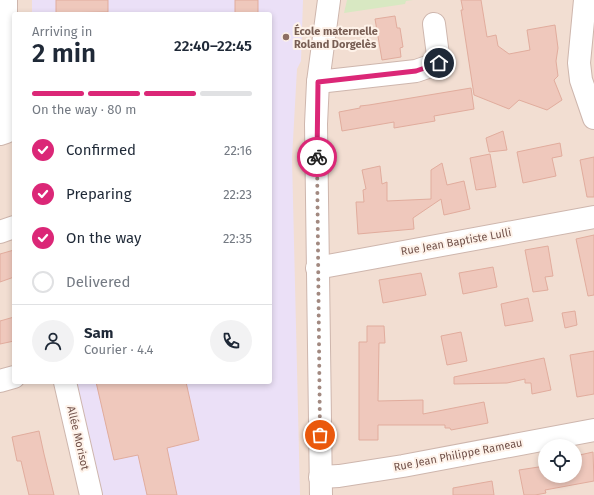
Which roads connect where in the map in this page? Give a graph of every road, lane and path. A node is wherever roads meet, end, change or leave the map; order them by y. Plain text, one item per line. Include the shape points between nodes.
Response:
1 (6, 0) edge
2 (329, 0) edge
3 (585, 0) edge
4 (434, 24) dead end
5 (318, 82) junction
6 (594, 118) edge
7 (7, 135) edge
8 (594, 217) edge
9 (12, 228) edge
10 (0, 232) edge
11 (317, 268) junction
12 (12, 378) edge
13 (0, 381) edge
14 (65, 384) edge
15 (594, 430) edge
16 (321, 486) edge
17 (91, 495) edge

1 - 7 street
2 - 5 street
3 - 6 street via 579,63 581,80
4 - 5 street via 439,63 416,71
5 - 11 street
8 - 11 street, Rue Jean Baptiste Lulli
9 - 10 street
11 - 16 street
12 - 13 street
14 - 17 street, Allée Morisot
15 - 16 street, Rue Jean Philippe Rameau via 339,476

